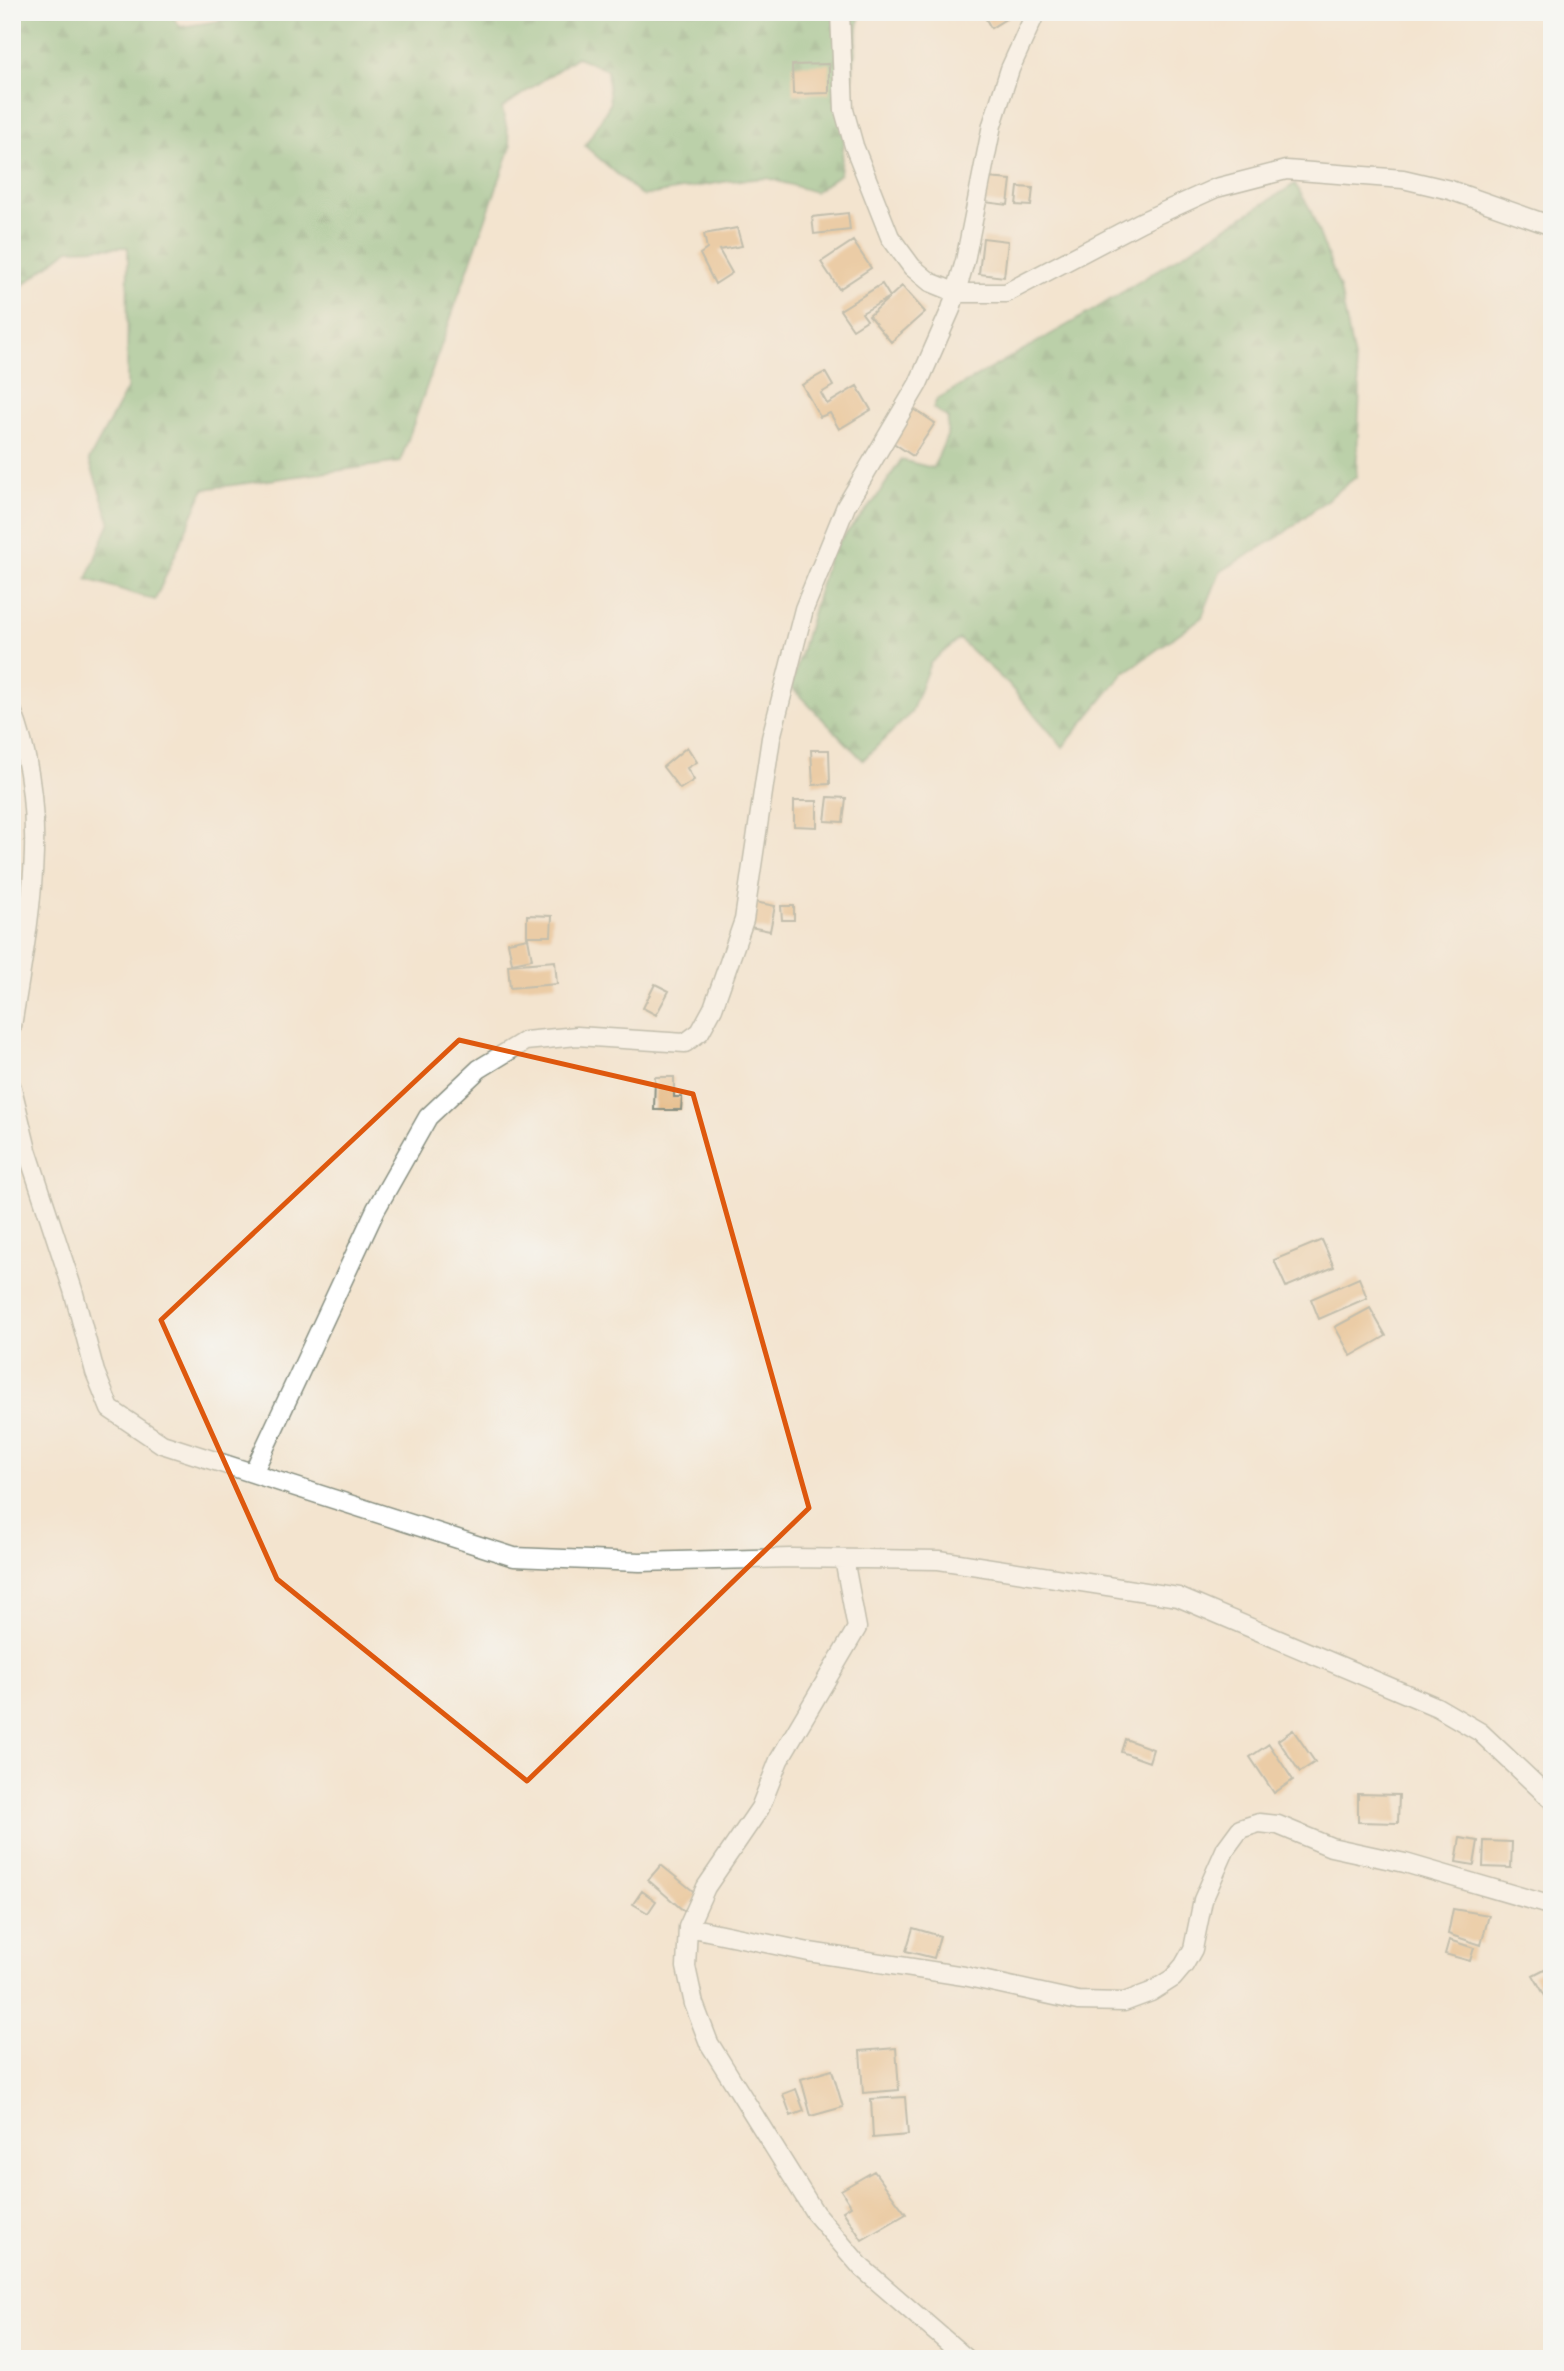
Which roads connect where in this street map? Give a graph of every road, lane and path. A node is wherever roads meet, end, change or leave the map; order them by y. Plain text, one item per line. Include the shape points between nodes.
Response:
1 (840, 12) edge
2 (1036, 12) edge
3 (1552, 226) edge
4 (957, 293) junction
5 (12, 710) edge
6 (12, 1026) edge
7 (12, 1088) edge
8 (253, 1473) junction
9 (844, 1559) junction
10 (1552, 1800) edge
11 (1552, 1906) edge
12 (688, 1927) junction
13 (967, 2359) edge

1 - 4 street via 844,110 890,237 912,267 930,282
2 - 4 street via 1010,69 992,125
3 - 4 street via 1450,190 1403,179 1286,170 1216,188 1006,293
4 - 8 street via 918,384 846,506 804,609 771,738 744,920 700,1032 685,1043 577,1036 525,1041 479,1069 428,1117 376,1209
5 - 6 street via 30,777 36,838 33,898
7 - 8 street via 27,1150 110,1409 162,1444
8 - 9 street via 514,1557 661,1563
9 - 10 street via 939,1560 1178,1597 1437,1707 1480,1732
9 - 12 street via 857,1628 779,1760 760,1808 719,1866
11 - 12 street via 1259,1823 1240,1829 1226,1848 1203,1900 1193,1949 1184,1965 1151,1992 1124,2002 1078,2001
12 - 13 street via 686,1966 709,2043 815,2213 862,2268

